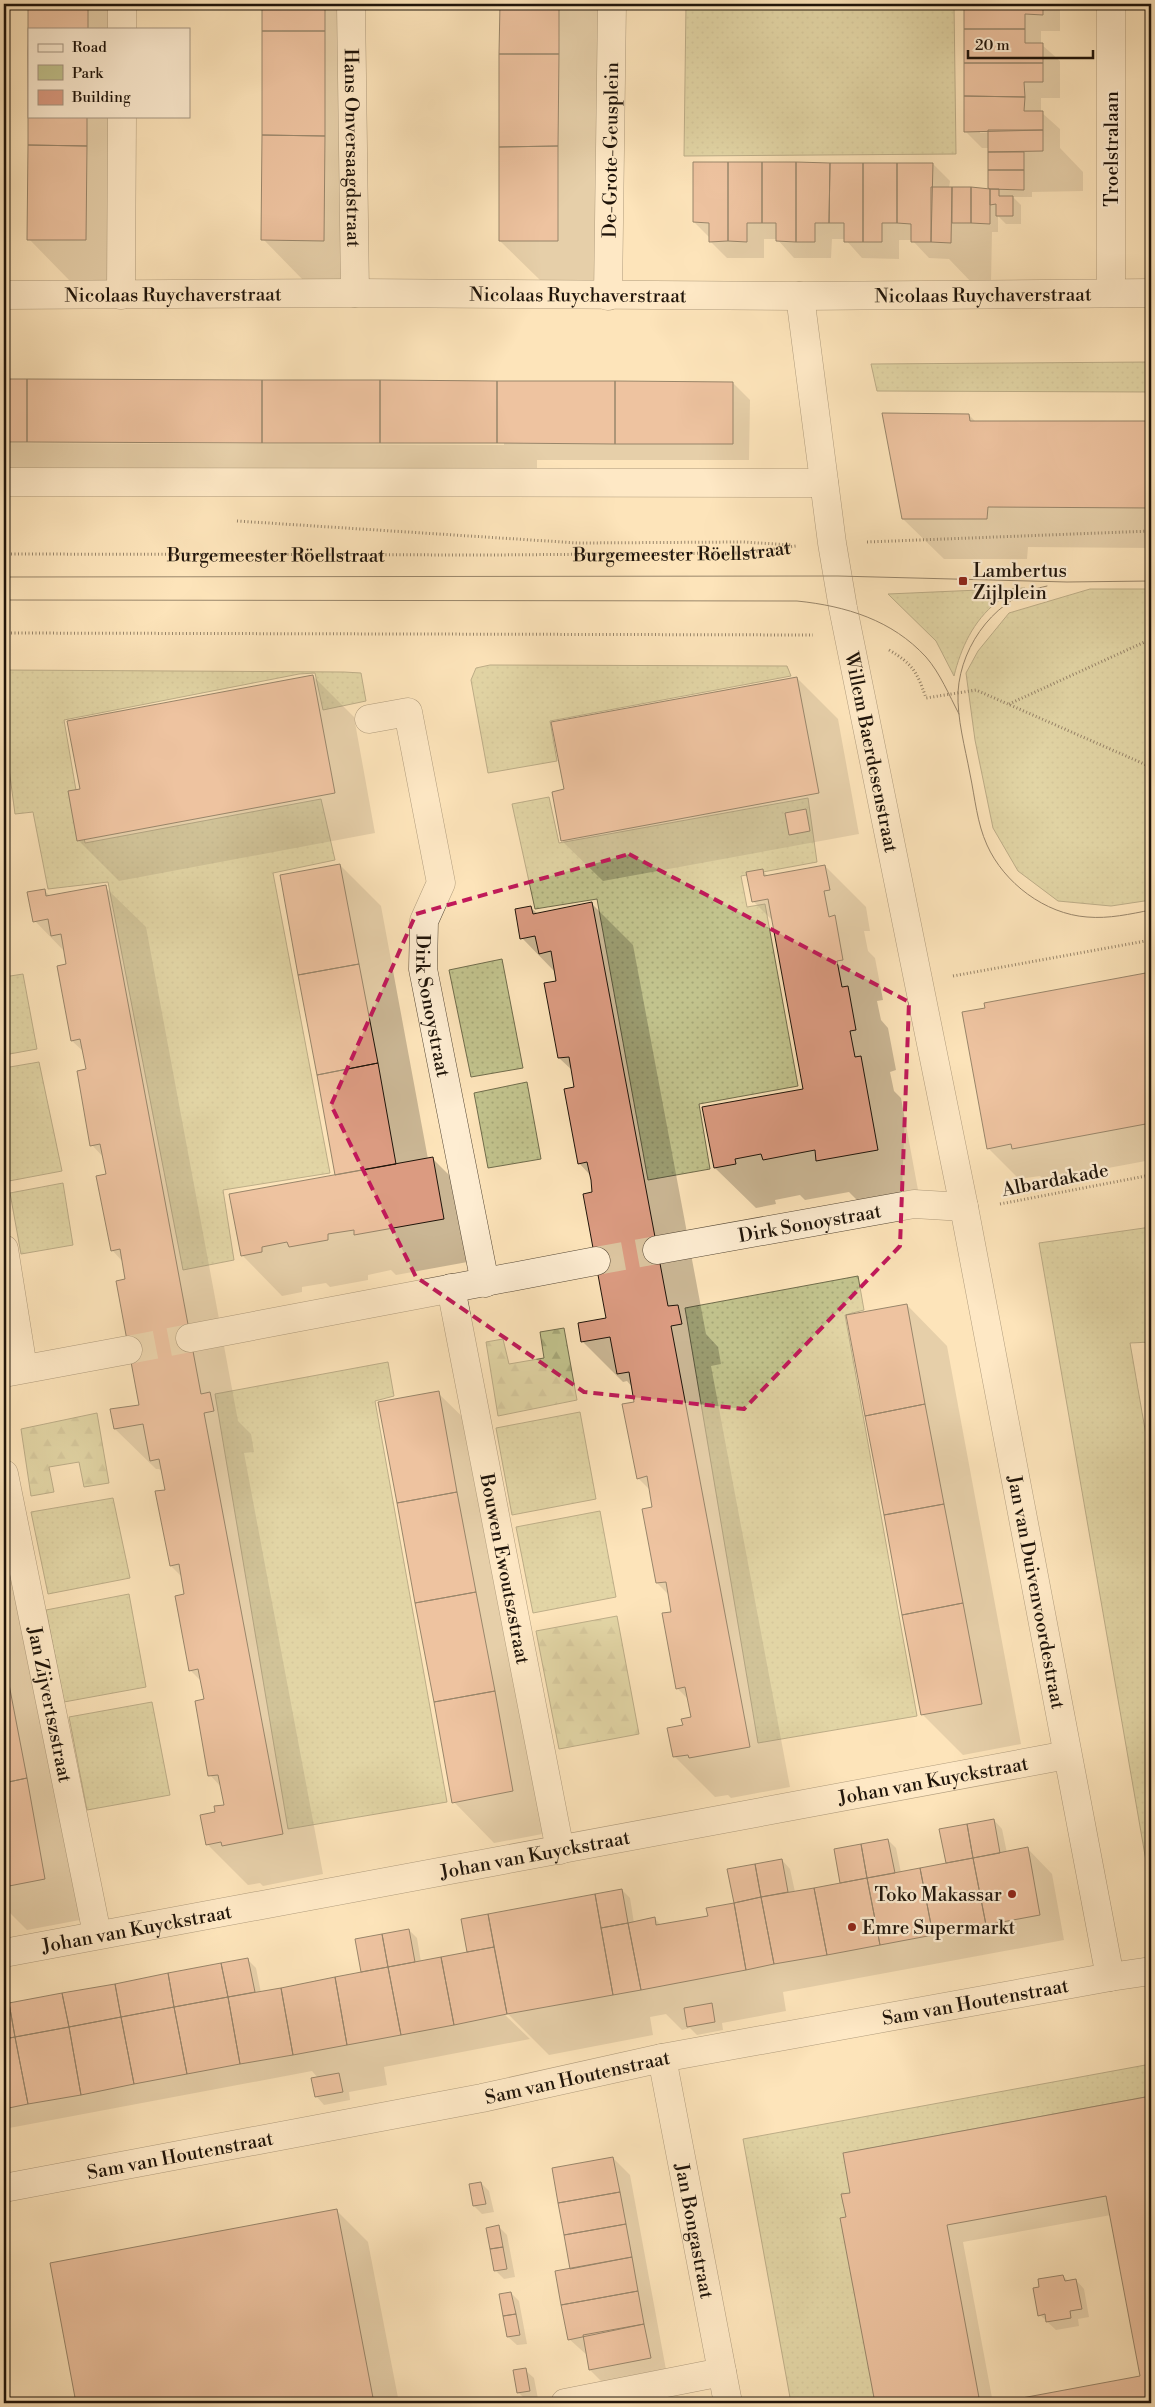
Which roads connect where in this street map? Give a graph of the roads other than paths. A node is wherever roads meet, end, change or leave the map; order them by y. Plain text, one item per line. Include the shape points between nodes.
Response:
1 (122, 4) edge
2 (351, 4) edge
3 (612, 4) edge
4 (1111, 4) edge
5 (122, 28) edge
6 (122, 118) edge
7 (355, 293) junction
8 (1111, 293) junction
9 (1151, 293) edge
10 (4, 295) edge
11 (121, 295) junction
12 (608, 296) junction
13 (800, 296) junction
14 (4, 482) edge
15 (824, 483) junction
16 (369, 719) dead end
17 (964, 1207) junction
18 (4, 1249) edge
19 (657, 1250) tunnel mouth
20 (596, 1261) tunnel mouth
21 (486, 1282) junction
22 (452, 1288) junction
23 (190, 1338) tunnel mouth
24 (128, 1350) tunnel mouth
25 (13, 1370) edge
26 (4, 1474) edge
27 (1067, 1755) junction
28 (560, 1850) junction
29 (96, 1934) junction
30 (4, 1953) edge
31 (1151, 1971) edge
32 (1110, 1976) junction
33 (662, 2058) junction
34 (4, 2188) edge
35 (722, 2372) junction
36 (565, 2403) edge
37 (728, 2403) edge

1 - 5 street
2 - 7 street, Hans Onversaagdstraat
3 - 12 street, De-Grote-Geusplein
4 - 8 street, Troelstralaan
6 - 11 street
7 - 11 street, Nicolaas Ruychaverstraat
7 - 12 street, Nicolaas Ruychaverstraat
8 - 9 street, Nicolaas Ruychaverstraat
8 - 13 street, Nicolaas Ruychaverstraat
10 - 11 street, Nicolaas Ruychaverstraat
12 - 13 street, Nicolaas Ruychaverstraat
13 - 15 street, Willem Baerdesenstraat
14 - 15 street
15 - 17 street, Willem Baerdesenstraat via 848,635
16 - 21 street, Dirk Sonoystraat via 408,712 441,884 424,922 423,969
17 - 19 street, Dirk Sonoystraat via 914,1204
17 - 27 street, Jan van Duivenvoordestraat
18 - 25 street
20 - 21 street
21 - 22 street
22 - 23 street
22 - 28 street, Bouwen Ewoutszstraat
24 - 25 street
26 - 29 street, Jan Zijvertszstraat
27 - 28 street, Johan van Kuyckstraat
27 - 32 street, Jan van Duivenvoordestraat
28 - 29 street, Johan van Kuyckstraat
29 - 30 street, Johan van Kuyckstraat
31 - 32 street, Sam van Houtenstraat
32 - 33 street, Sam van Houtenstraat
33 - 34 street, Sam van Houtenstraat via 482,2098
33 - 35 street, Jan Bongastraat
35 - 36 street
35 - 37 street, Jan Bongastraat

